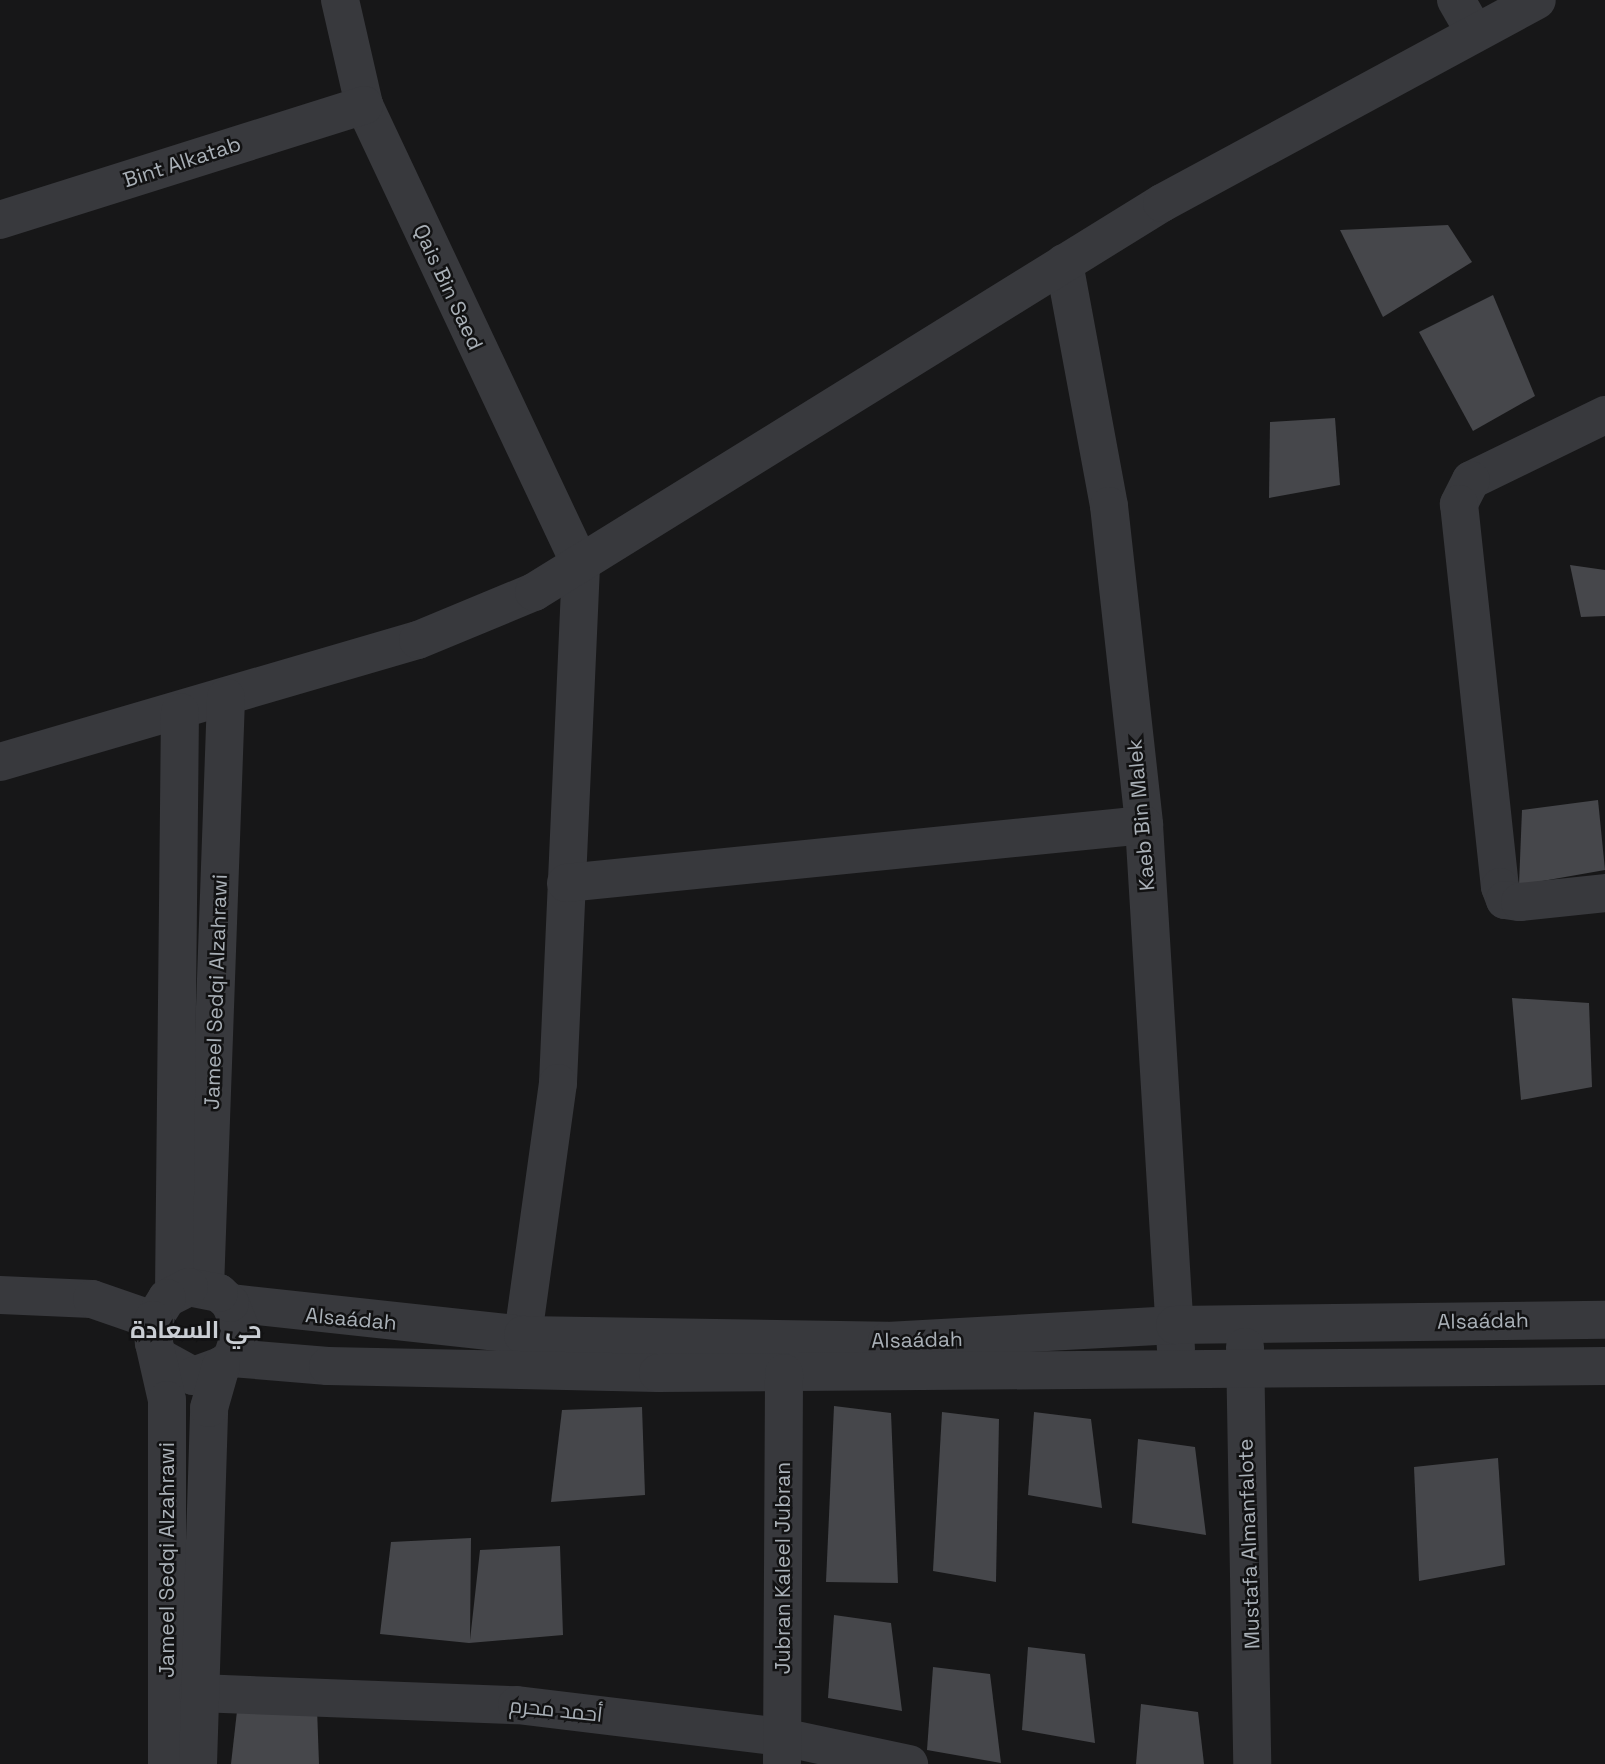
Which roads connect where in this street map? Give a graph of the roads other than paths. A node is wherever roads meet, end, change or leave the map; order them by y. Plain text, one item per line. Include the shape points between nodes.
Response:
1 (340, 0) edge
2 (1537, 0) edge
3 (1464, 15) edge
4 (364, 105) junction
5 (0, 220) edge
6 (1064, 263) junction
7 (1605, 415) edge
8 (581, 566) junction
9 (226, 697) junction
10 (180, 712) junction
11 (0, 762) edge
12 (1144, 825) junction
13 (566, 883) junction
14 (1605, 892) edge
15 (0, 1295) edge
16 (191, 1301) junction
17 (1605, 1320) edge
18 (1247, 1324) junction
19 (1175, 1325) junction
20 (523, 1335) junction
21 (159, 1357) junction
22 (226, 1362) junction
23 (1605, 1366) edge
24 (1178, 1371) junction
25 (1244, 1372) junction
26 (784, 1373) junction
27 (198, 1693) junction
28 (782, 1751) edge
29 (167, 1764) edge
30 (198, 1764) edge
31 (909, 1764) edge
32 (1252, 1764) edge

1 - 4 street, Qais Bin Saed
2 - 3 street
3 - 6 street
4 - 5 street, Bint Alkatab
4 - 8 street, Qais Bin Saed
6 - 8 street
6 - 12 street, Kaeb Bin Malek via 1109,506
7 - 14 street via 1471,480 1459,504 1505,900
8 - 9 street via 496,610 418,640
8 - 13 street
9 - 10 street
9 - 16 street, Jameel Sedqi Alzahrawi
10 - 11 street
10 - 16 street, Jameel Sedqi Alzahrawi
12 - 13 street
12 - 19 street, Kaeb Bin Malek
13 - 20 street via 558,1083
15 - 16 street, Alsaádah
16 - 20 street, Alsaádah
16 - 21 street, Jameel Sedqi Alzahrawi
16 - 22 street, Jameel Sedqi Alzahrawi via 241,1330
17 - 18 street, Alsaádah
18 - 19 street, Alsaádah
18 - 25 street, Mustafa Almanfalote
19 - 20 street, Alsaádah via 887,1341
19 - 24 street, Kaeb Bin Malek
21 - 22 street, Alsaádah via 193,1376
21 - 29 street, Jameel Sedqi Alzahrawi via 167,1400
22 - 26 street, Alsaádah
22 - 27 street, Jameel Sedqi Alzahrawi via 209,1408
23 - 25 street, Alsaádah
24 - 25 street, Alsaádah
24 - 26 street, Alsaádah
25 - 32 street, Mustafa Almanfalote
26 - 28 street, Jubran Kaleel Jubran
27 - 28 street, أحمد محرم via 517,1705
27 - 30 street, Jameel Sedqi Alzahrawi
28 - 31 street, أحمد محرم

